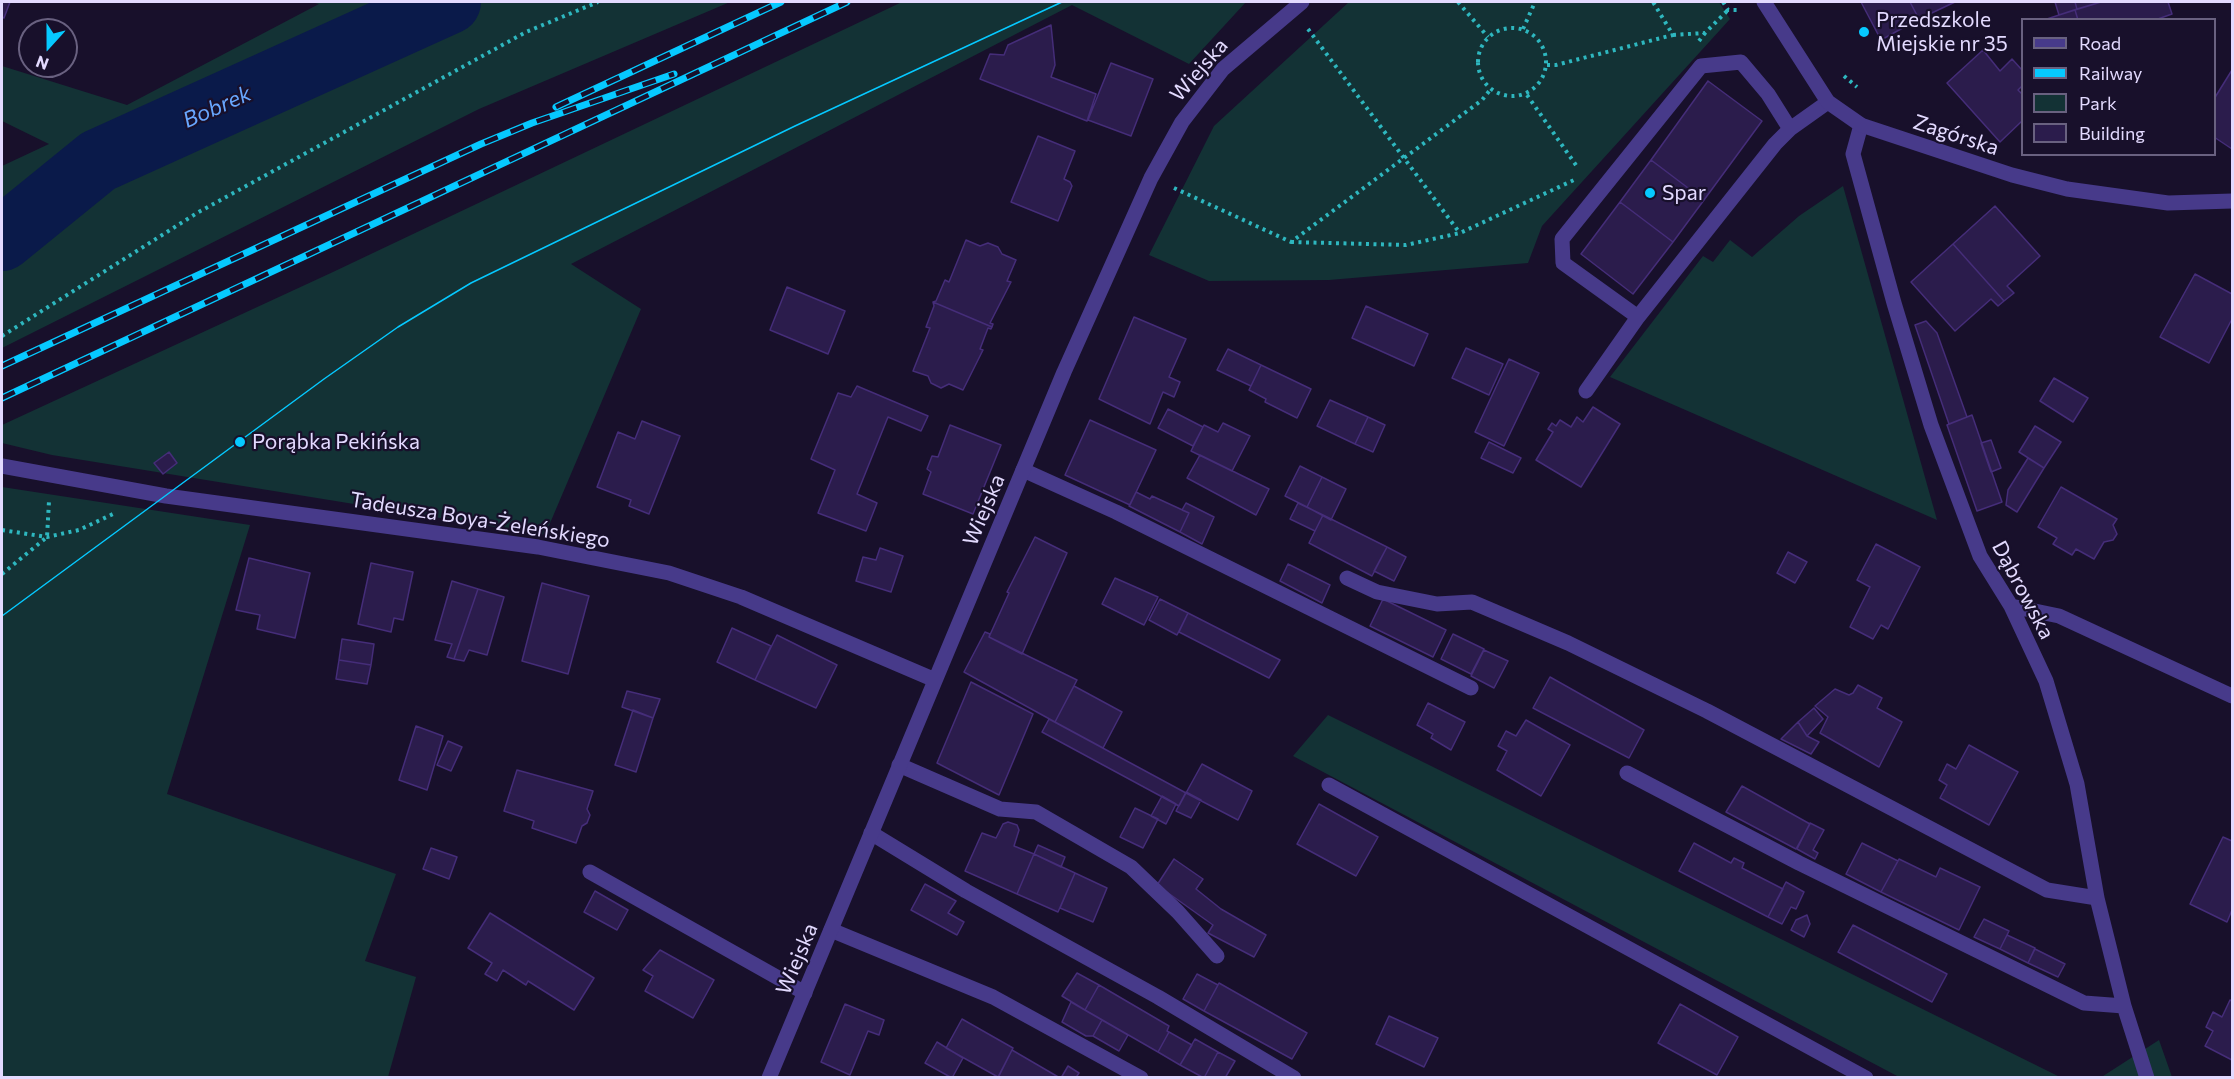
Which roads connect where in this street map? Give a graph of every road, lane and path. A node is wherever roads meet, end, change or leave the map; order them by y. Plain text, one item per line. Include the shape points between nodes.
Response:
1 (598, 2) edge
2 (1302, 2) edge
3 (1458, 2) edge
4 (1535, 2) edge
5 (1653, 2) edge
6 (1764, 2) edge
7 (1728, 10) dead end
8 (1305, 24) dead end
9 (1523, 28) junction
10 (1673, 35) junction
11 (1488, 37) junction
12 (1547, 65) junction
13 (1841, 74) dead end
14 (1858, 89) dead end
15 (1490, 90) junction
16 (1527, 95) junction
17 (1828, 102) junction
18 (1861, 125) junction
19 (1790, 129) junction
20 (1402, 158) junction
21 (1578, 168) dead end
22 (1178, 178) dead end
23 (1575, 180) dead end
24 (1173, 188) junction
25 (1168, 198) dead end
26 (2232, 201) edge
27 (1460, 233) junction
28 (1291, 242) junction
29 (1638, 317) junction
30 (2, 336) edge
31 (1586, 391) dead end
32 (2, 466) edge
33 (1023, 470) junction
34 (50, 476) junction
35 (142, 492) junction
36 (2, 530) edge
37 (47, 537) junction
38 (2, 574) edge
39 (1347, 578) dead end
40 (2011, 606) junction
41 (935, 680) junction
42 (1471, 688) dead end
43 (2232, 696) edge
44 (899, 765) junction
45 (1627, 773) dead end
46 (1329, 785) dead end
47 (871, 832) junction
48 (590, 872) dead end
49 (2097, 898) junction
50 (831, 930) junction
51 (1217, 956) dead end
52 (805, 993) junction
53 (2124, 1006) junction
54 (769, 1077) edge
55 (1141, 1077) edge
56 (1294, 1077) edge
57 (1866, 1077) edge
58 (2147, 1077) edge

1 - 30 path via 526,32 197,213
2 - 33 street, Wiejska via 1223,69 1182,122 1147,187
3 - 11 path
4 - 9 path
5 - 10 path
6 - 17 street, Zagórska
7 - 10 path via 1706,33
8 - 20 path
9 - 11 path via 1504,28
9 - 12 path via 1545,50
10 - 12 path
11 - 15 path via 1478,54 1479,74
12 - 16 path via 1541,83
13 - 14 path
15 - 16 path via 1508,97
15 - 20 path via 1482,100
16 - 21 path
17 - 18 street, Zagórska
17 - 19 street
18 - 26 street, Zagórska via 2067,189 2168,203
18 - 40 street, Dąbrowska via 1853,154 1931,425 1980,556
19 - 29 street
19 - 29 street via 1741,62 1701,66 1594,197 1562,239 1563,263
20 - 27 path
20 - 28 path
22 - 24 path
23 - 27 path
24 - 25 path
24 - 28 path
27 - 28 path via 1406,245
29 - 31 street
32 - 34 street, Tadeusza Boya-Żeleńskiego
33 - 41 street, Wiejska
33 - 42 street
34 - 35 street, Tadeusza Boya-Żeleńskiego
34 - 37 path
35 - 37 path via 114,513 79,530
35 - 41 street, Tadeusza Boya-Żeleńskiego via 538,547 669,573 741,597
36 - 37 path
37 - 38 path
39 - 49 street via 1377,592 1437,604 1472,602 1536,629 1707,711 2047,890
40 - 43 street via 2060,616
40 - 49 street, Dąbrowska via 2046,681 2077,784
41 - 44 street, Wiejska
44 - 47 street, Wiejska
44 - 51 street via 1000,809 1036,812 1131,867
45 - 53 street via 2084,1004
46 - 57 street
47 - 50 street, Wiejska
47 - 56 street via 966,891
48 - 52 street
49 - 53 street, Dąbrowska
50 - 52 street, Wiejska
50 - 55 street via 993,997
52 - 54 street, Wiejska
53 - 58 street, Dąbrowska

